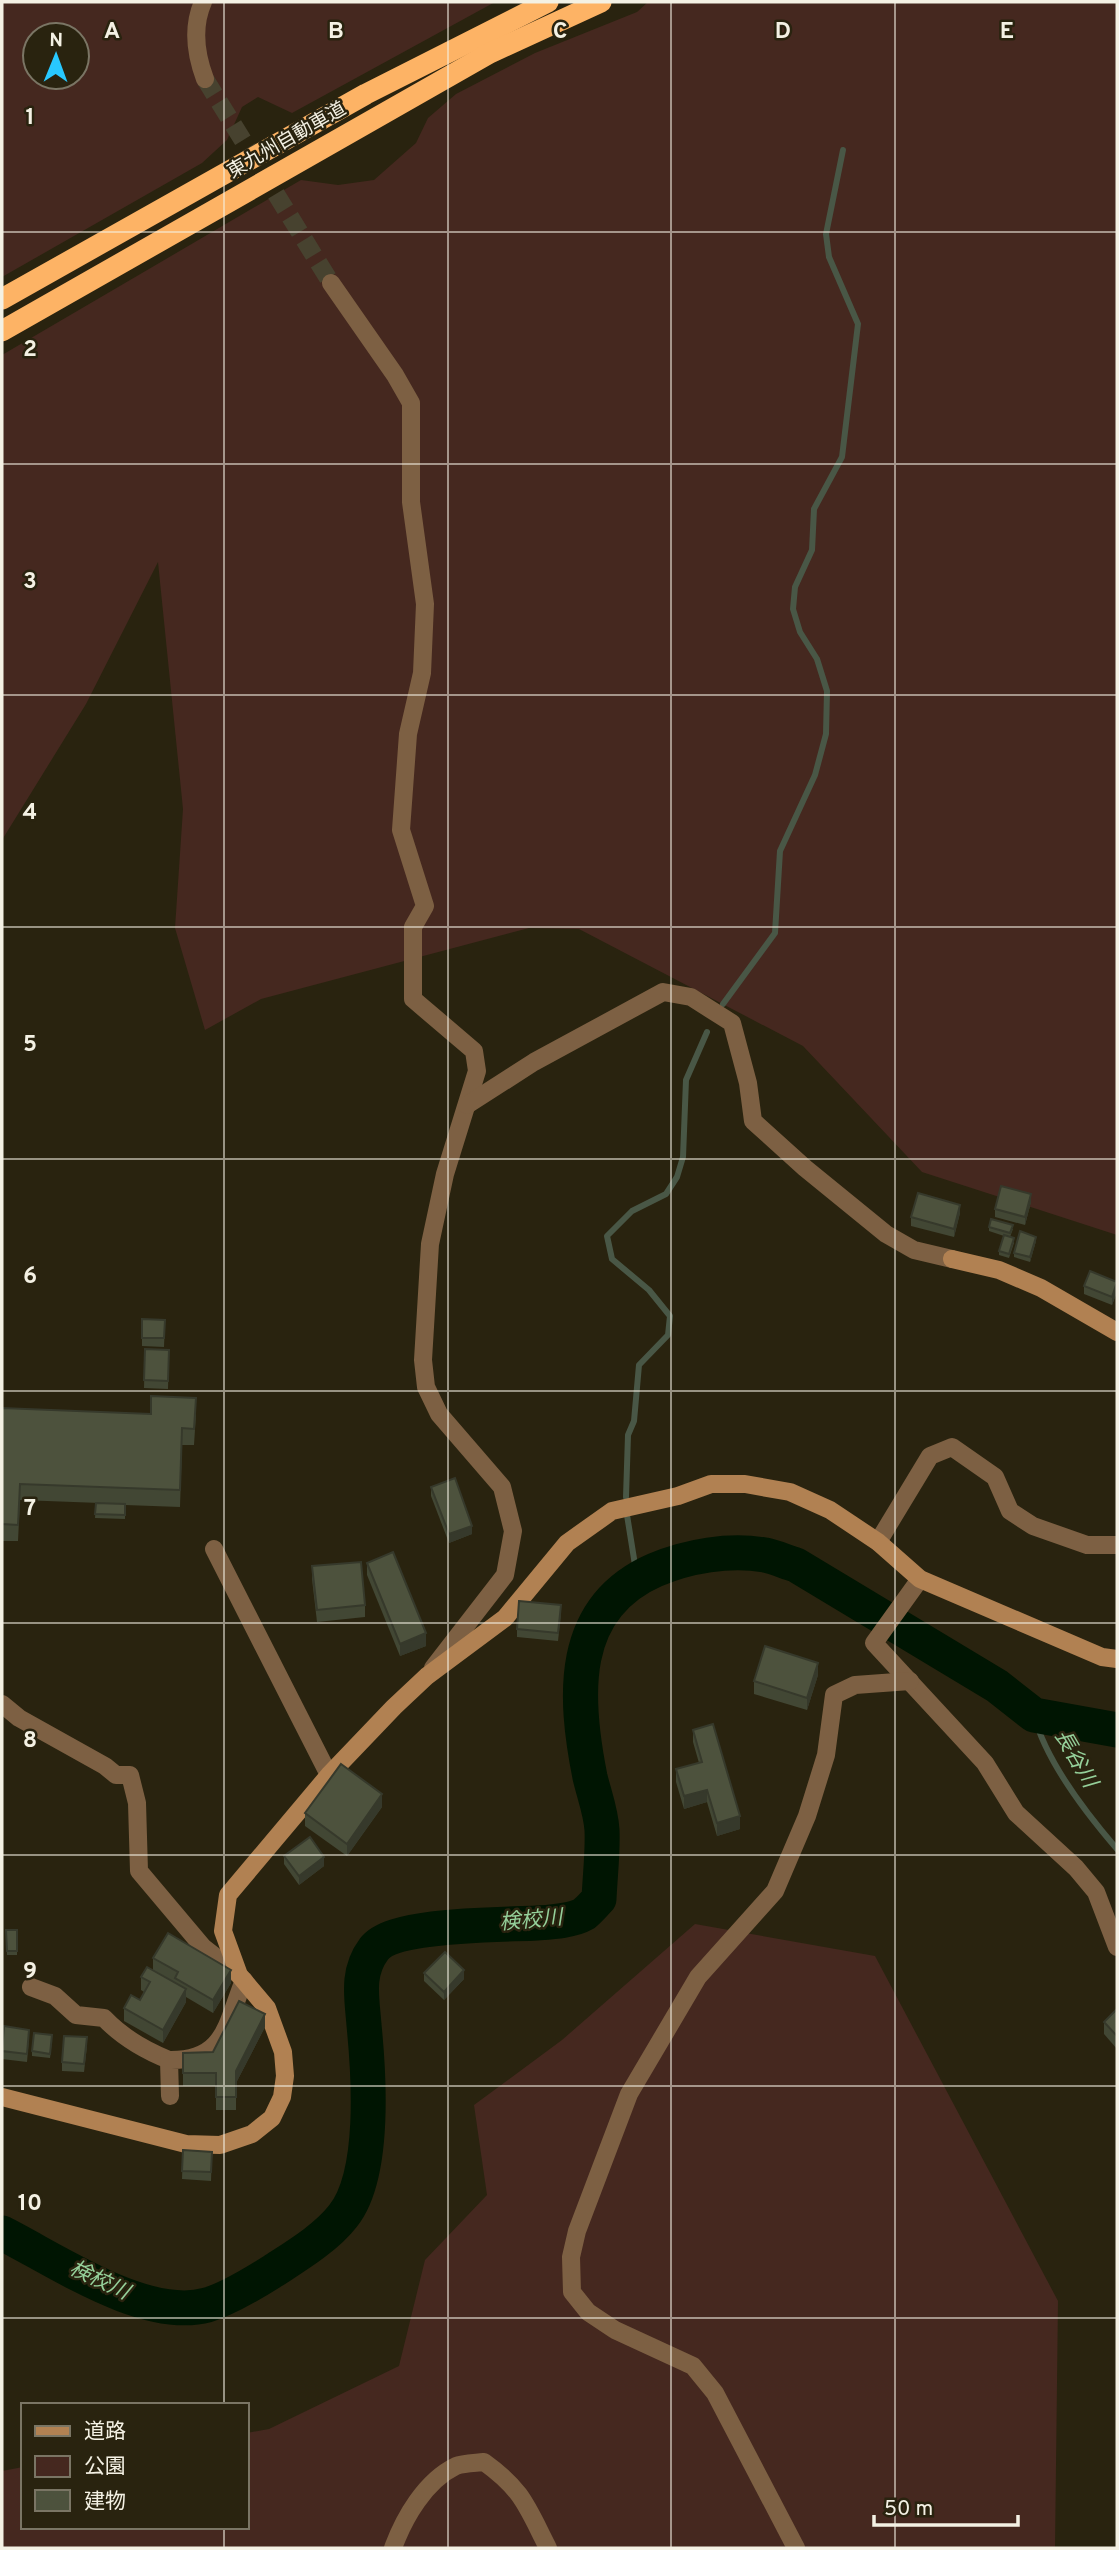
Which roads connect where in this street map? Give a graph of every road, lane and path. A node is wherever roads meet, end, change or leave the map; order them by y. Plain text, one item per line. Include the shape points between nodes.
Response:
1 (203, 2) edge
2 (548, 2) edge
3 (601, 2) edge
4 (205, 79) tunnel mouth
5 (331, 283) tunnel mouth
6 (2, 299) edge
7 (2, 331) edge
8 (467, 1105) junction
9 (1117, 1332) edge
10 (878, 1542) junction
11 (1117, 1545) edge
12 (214, 1549) dead end
13 (920, 1579) junction
14 (1117, 1659) edge
15 (427, 1676) junction
16 (910, 1681) junction
17 (2, 1704) edge
18 (329, 1775) junction
19 (1117, 1947) edge
20 (241, 1978) junction
21 (32, 1987) dead end
22 (169, 2060) junction
23 (170, 2096) dead end
24 (2, 2097) edge
25 (393, 2548) edge
26 (548, 2548) edge
27 (796, 2548) edge

1 - 4 street via 198,14 197,57
2 - 6 highway, 東九州自動車道 via 366,94
3 - 7 highway, 東九州自動車道 via 456,72
5 - 8 street via 411,403 411,502 425,604 422,673 408,734 402,793 401,830 425,906 413,927 413,999 474,1051 477,1071
8 - 9 street via 534,1062 663,992 691,997 732,1023 753,1121 886,1234 914,1250 999,1270 1041,1288
8 - 15 street via 445,1174 430,1244 423,1360 426,1387 439,1414 502,1487 513,1531 505,1575
10 - 11 street via 930,1456 952,1447 995,1477 1010,1511 1033,1526 1087,1545
10 - 13 street
10 - 15 street via 830,1510 790,1492 746,1484 711,1484 627,1506 612,1511 567,1543 505,1618
12 - 18 street
13 - 14 street via 1102,1657
13 - 16 street via 874,1643
15 - 18 street
16 - 19 street via 985,1763 1016,1813 1096,1892
16 - 27 street via 855,1685 834,1695 822,1767 775,1891 698,1977 629,2094 571,2257 572,2292 588,2312 615,2330 693,2366 715,2393
17 - 20 street via 116,1775 130,1775 137,1802 139,1871 203,1947
18 - 20 street via 228,1895 223,1931
20 - 22 street via 218,2042 205,2055
20 - 24 street via 267,2008 283,2052 285,2076 272,2118 252,2134 220,2145 186,2144
21 - 22 street via 55,1996 76,2015 104,2018 149,2052
22 - 23 street
25 - 26 street via 404,2519 429,2488 457,2466 484,2462 524,2498

